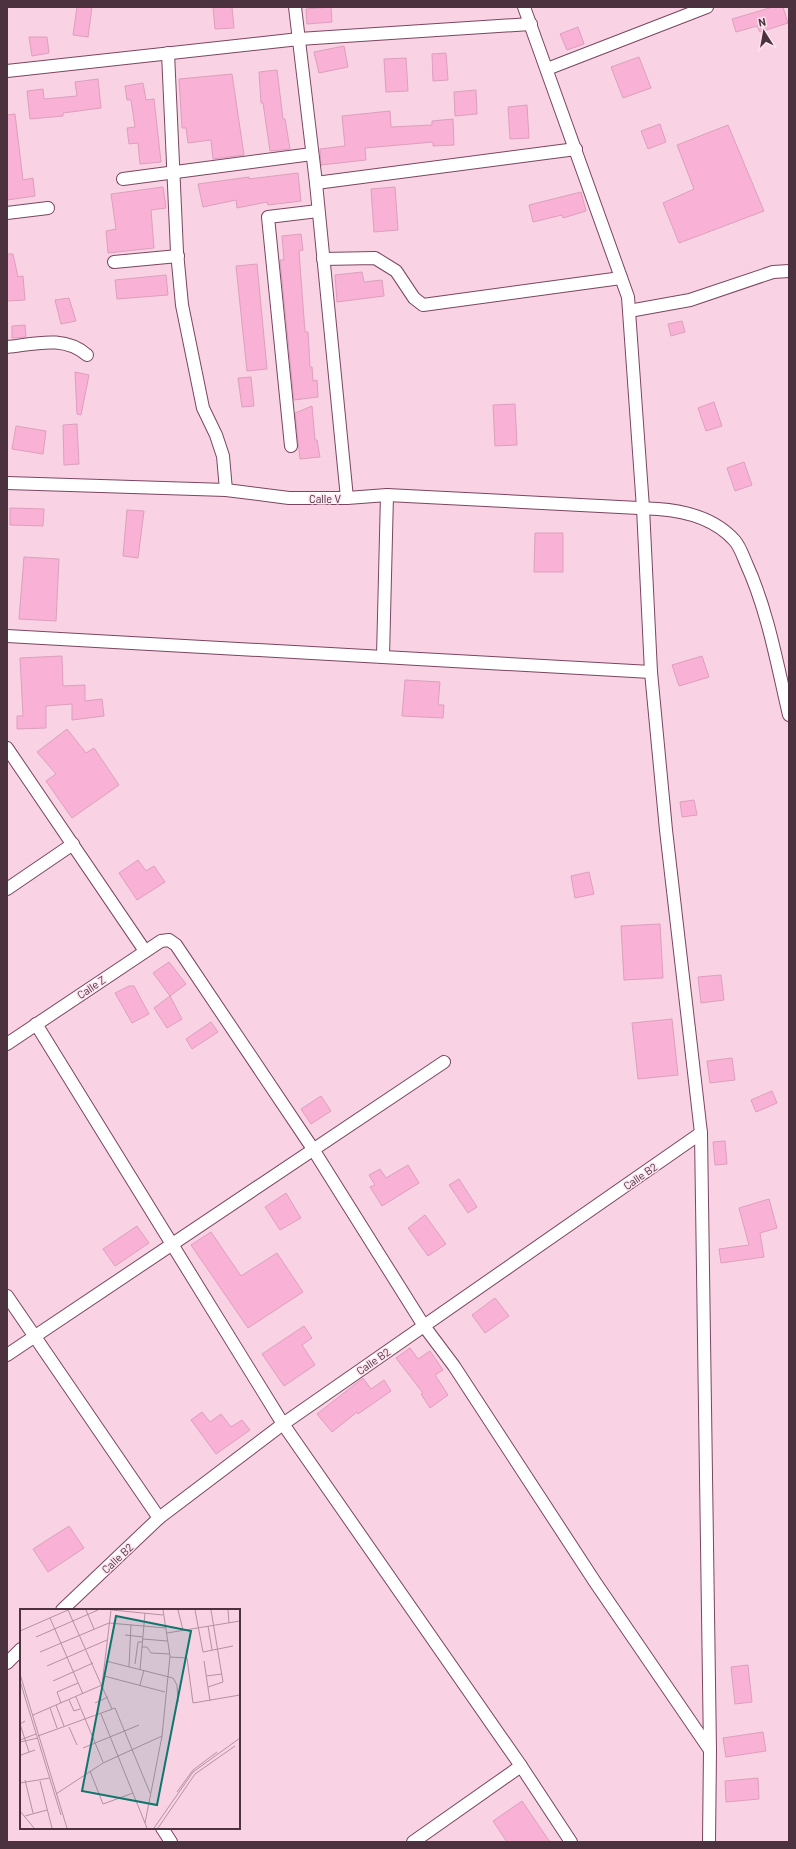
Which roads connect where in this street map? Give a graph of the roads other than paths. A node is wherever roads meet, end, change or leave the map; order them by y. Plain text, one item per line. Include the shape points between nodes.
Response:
1 (295, 7) edge
2 (524, 7) edge
3 (705, 7) edge
4 (531, 24) junction
5 (300, 39) junction
6 (168, 53) junction
7 (547, 69) junction
8 (7, 71) edge
9 (576, 149) junction
10 (312, 154) junction
11 (173, 172) junction
12 (123, 179) dead end
13 (316, 183) junction
14 (48, 208) dead end
15 (318, 211) junction
16 (7, 213) edge
17 (178, 256) junction
18 (323, 259) junction
19 (114, 262) dead end
20 (789, 271) edge
21 (621, 278) junction
22 (629, 311) junction
23 (7, 347) edge
24 (87, 355) dead end
25 (291, 446) dead end
26 (7, 483) edge
27 (226, 490) junction
28 (387, 495) junction
29 (347, 498) junction
30 (643, 508) junction
31 (7, 636) edge
32 (383, 657) junction
33 (651, 672) junction
34 (789, 715) edge
35 (7, 748) edge
36 (73, 844) junction
37 (7, 889) edge
38 (145, 951) junction
39 (36, 1024) junction
40 (7, 1044) edge
41 (444, 1062) dead end
42 (701, 1133) junction
43 (313, 1150) junction
44 (172, 1244) junction
45 (7, 1296) edge
46 (424, 1326) junction
47 (34, 1337) junction
48 (7, 1355) edge
49 (283, 1424) junction
50 (159, 1518) junction
51 (63, 1609) edge
52 (20, 1650) edge
53 (7, 1663) edge
54 (710, 1750) junction
55 (521, 1766) junction
56 (163, 1829) edge
57 (171, 1842) edge
58 (413, 1842) edge
59 (571, 1842) edge
60 (709, 1842) edge

1 - 5 street
2 - 4 street
3 - 7 street
4 - 5 street
4 - 7 street
5 - 6 street
5 - 10 street
6 - 8 street
6 - 11 street
7 - 9 street
9 - 13 street
9 - 21 street
10 - 11 street
10 - 13 street
11 - 12 street
11 - 17 street
13 - 15 street
14 - 16 street
15 - 18 street
15 - 25 street via 268,217
17 - 19 street
17 - 27 street via 182,305 189,343 203,408 223,456
18 - 21 street via 376,258 396,271 414,298 423,306
18 - 29 street
20 - 22 street via 773,272 690,300
21 - 22 street via 628,297
22 - 30 street
23 - 24 street via 64,342 79,348
26 - 27 street, Calle V
27 - 29 street, Calle V via 289,498
28 - 29 street, Calle V
28 - 30 street, Calle V
28 - 32 street
30 - 33 street
30 - 34 street, Calle V via 673,510 706,519 736,542 754,580
31 - 32 street
32 - 33 street
33 - 42 street via 666,830
35 - 36 street
36 - 37 street
36 - 38 street
38 - 39 street, Calle Z
38 - 43 street, Calle Z via 161,941 168,940 176,945
39 - 40 street, Calle Z
39 - 44 street
41 - 43 street
42 - 46 street, Calle B2
42 - 54 street
43 - 44 street
43 - 46 street
44 - 47 street
44 - 49 street
45 - 47 street
46 - 49 street, Calle B2
46 - 54 street via 454,1366 595,1582
47 - 48 street
47 - 50 street
49 - 50 street, Calle B2
49 - 55 street
50 - 51 street, Calle B2
52 - 53 street
54 - 60 street
55 - 58 street
55 - 59 street
56 - 57 street

